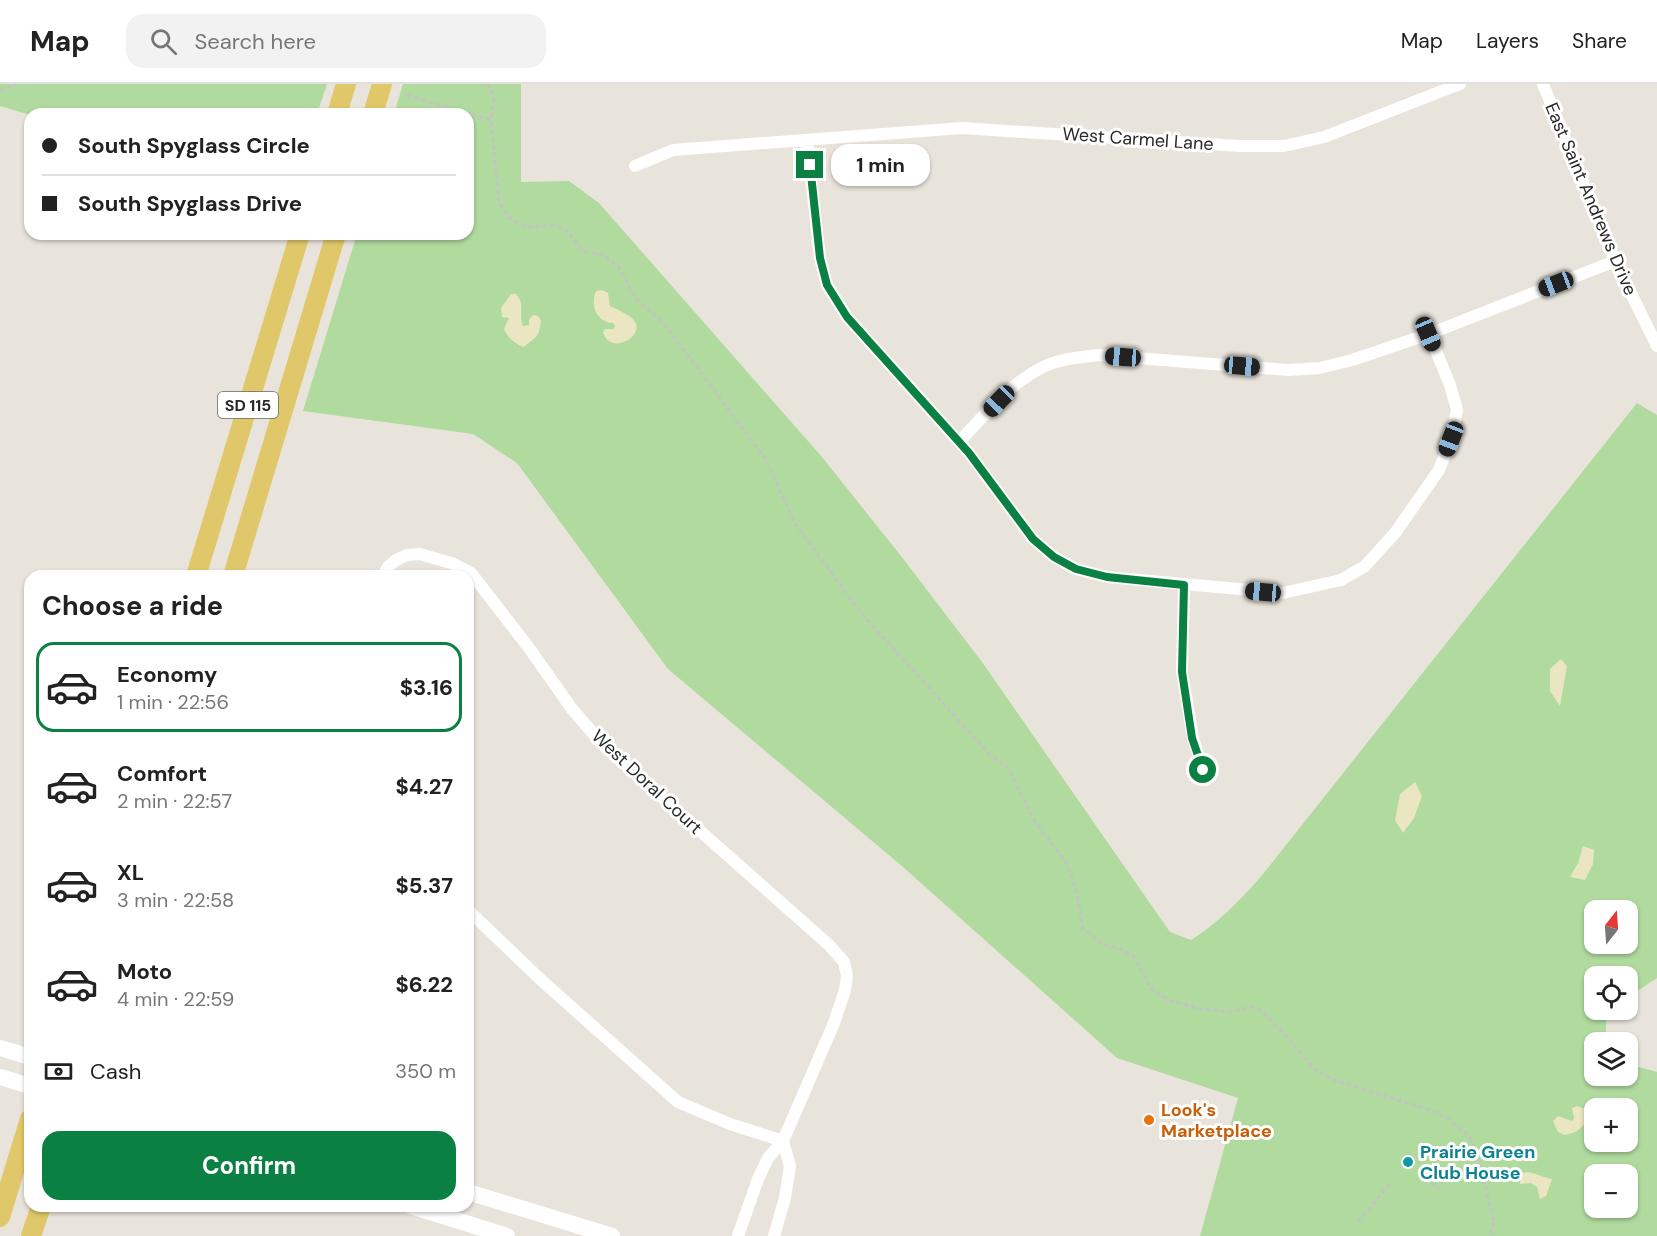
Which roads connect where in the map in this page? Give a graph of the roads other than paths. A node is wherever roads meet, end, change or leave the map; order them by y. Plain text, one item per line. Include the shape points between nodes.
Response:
1 (346, 84) edge
2 (382, 84) edge
3 (1460, 84) edge
4 (1543, 84) edge
5 (339, 108) edge
6 (375, 108) edge
7 (807, 141) junction
8 (634, 165) dead end
9 (298, 240) edge
10 (334, 240) edge
11 (1615, 261) junction
12 (1428, 334) junction
13 (1657, 346) edge
14 (958, 442) junction
15 (198, 570) edge
16 (235, 570) edge
17 (386, 570) edge
18 (465, 570) edge
19 (474, 577) edge
20 (1184, 585) junction
21 (1203, 770) dead end
22 (474, 919) edge
23 (0, 1048) edge
24 (24, 1056) edge
25 (0, 1077) edge
26 (24, 1084) edge
27 (24, 1139) edge
28 (783, 1141) junction
29 (474, 1194) edge
30 (39, 1212) edge
31 (430, 1212) edge
32 (0, 1217) edge
33 (31, 1236) edge
34 (507, 1236) edge
35 (612, 1236) edge
36 (738, 1236) edge
37 (774, 1236) edge

1 - 5 main road
2 - 6 main road
3 - 7 street, West Carmel Lane via 1324,137 1284,146 962,128
4 - 11 street, East Saint Andrews Drive
7 - 8 street, West Carmel Lane via 673,150
7 - 14 street via 820,258 827,285 847,317
9 - 15 main road, SD 115
10 - 16 main road, SD 115
11 - 12 street
11 - 13 street, East Saint Andrews Drive
12 - 14 street via 1320,368 1289,370 1099,355 1072,358 1041,368 1012,388
12 - 20 street via 1457,410 1451,439 1439,470 1395,533 1365,566 1341,580 1283,593
14 - 20 street via 1033,539 1054,557 1076,569 1107,577
17 - 18 street, West Doral Court via 396,560 420,554
19 - 28 street, West Doral Court via 604,746 844,962 845,990 834,1023
20 - 21 street via 1182,672 1192,738
22 - 28 street via 678,1102
23 - 24 main road
25 - 26 main road
27 - 32 main road
28 - 36 street via 768,1158 758,1179
28 - 37 street via 790,1166
29 - 35 main road
30 - 33 main road
31 - 34 main road

